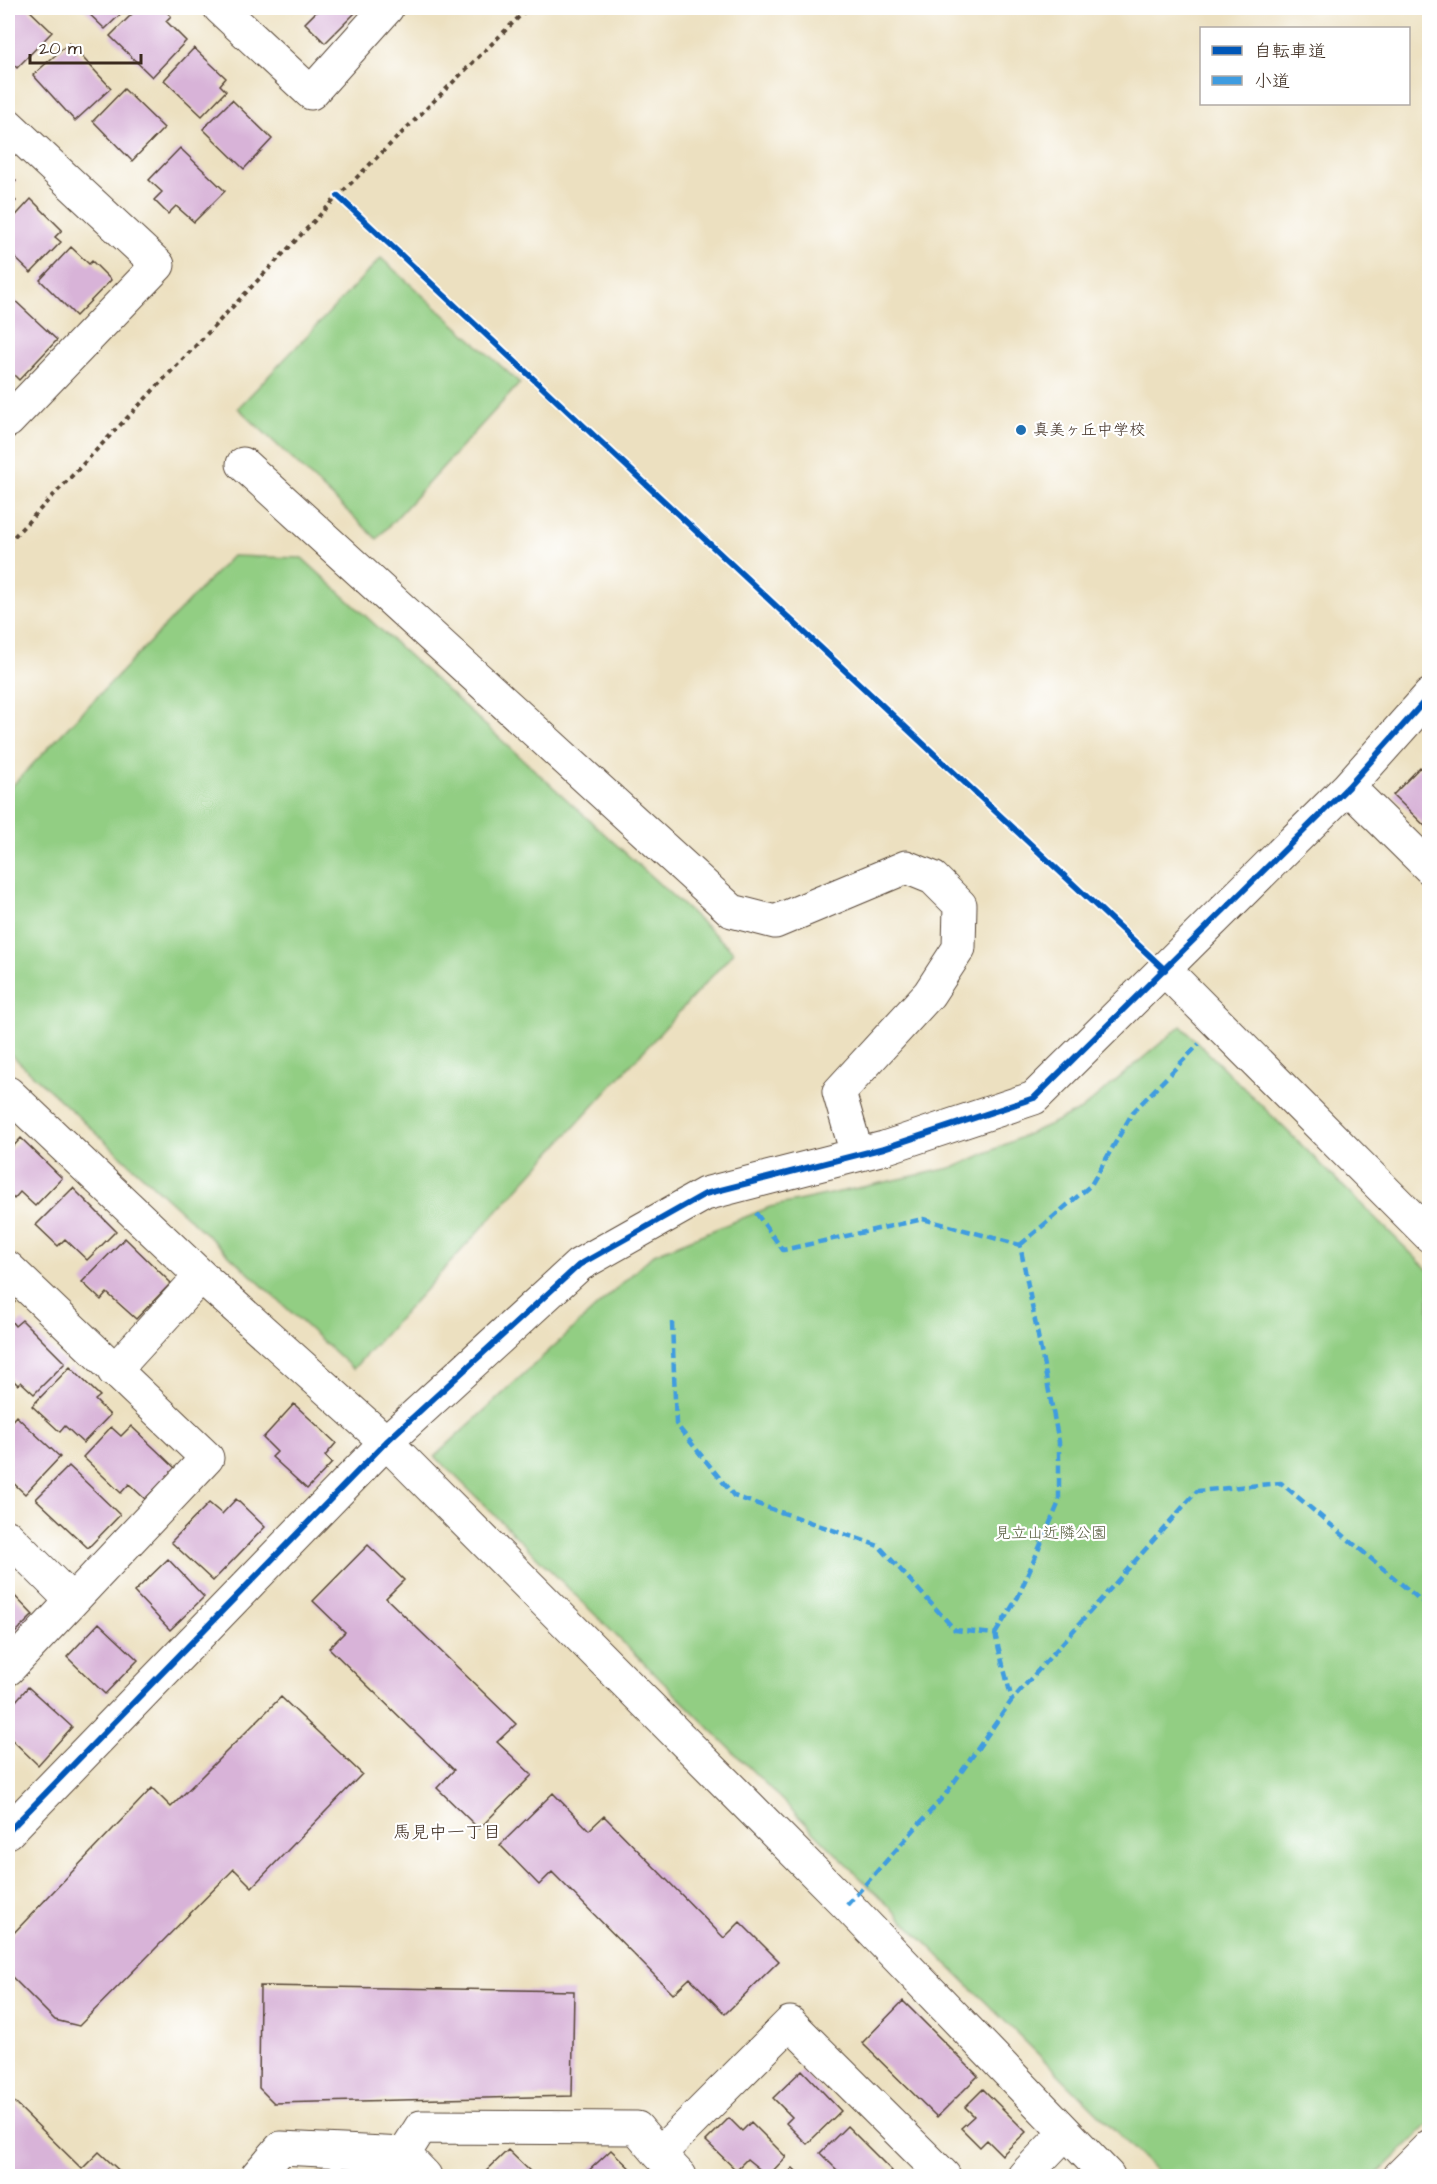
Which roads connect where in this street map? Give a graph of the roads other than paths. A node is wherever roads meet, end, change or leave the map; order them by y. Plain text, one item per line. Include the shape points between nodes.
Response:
1 (220, 8) edge
2 (387, 8) edge
3 (8, 124) edge
4 (8, 421) edge
5 (243, 464) dead end
6 (1430, 695) edge
7 (1348, 786) junction
8 (1430, 868) edge
9 (1165, 970) junction
10 (8, 1093) edge
11 (857, 1155) junction
12 (1430, 1236) edge
13 (8, 1268) edge
14 (201, 1276) junction
15 (114, 1371) junction
16 (386, 1442) junction
17 (8, 1537) edge
18 (72, 1600) junction
19 (8, 1669) edge
20 (12, 1819) edge
21 (1065, 2133) junction
22 (1430, 2146) edge
23 (415, 2165) edge
24 (670, 2165) edge
25 (257, 2176) edge
26 (944, 2176) edge
27 (1024, 2176) edge
28 (1108, 2176) edge
29 (1400, 2176) edge

1 - 2 street via 310,93
3 - 4 street via 158,265
5 - 11 street via 732,911 775,922 906,867 933,878 960,905 959,948 929,994 839,1092
6 - 7 street
7 - 8 street
7 - 9 street
9 - 11 street via 1034,1098
9 - 12 street
10 - 14 street
11 - 16 street via 705,1194 579,1265
13 - 15 street
14 - 15 street
14 - 16 street
15 - 18 street via 207,1458
16 - 20 street
16 - 21 street via 847,1905
17 - 18 street
18 - 19 street
21 - 27 street
21 - 28 street
22 - 29 street
23 - 24 street via 421,2127 637,2128
23 - 25 street via 281,2148
24 - 26 street via 790,2023

